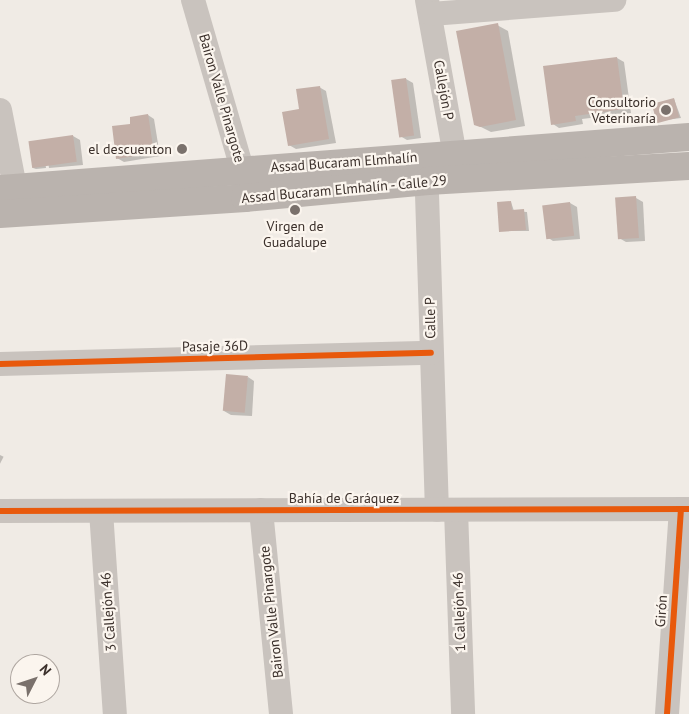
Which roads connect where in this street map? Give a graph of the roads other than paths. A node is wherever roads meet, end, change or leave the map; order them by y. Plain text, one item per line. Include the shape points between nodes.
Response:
1 (193, 0) edge
2 (614, 0) edge
3 (429, 7) edge
4 (0, 110) edge
5 (689, 137) edge
6 (457, 166) junction
7 (689, 166) edge
8 (242, 169) junction
9 (427, 169) junction
10 (7, 188) edge
11 (245, 198) junction
12 (0, 214) edge
13 (431, 353) junction
14 (0, 364) edge
15 (685, 509) edge
16 (262, 510) junction
17 (446, 510) junction
18 (0, 511) edge
19 (101, 511) junction
20 (115, 714) edge
21 (281, 714) edge
22 (462, 714) edge
23 (667, 714) edge

1 - 8 street, Bairon Valle Pinargote
2 - 3 street
3 - 6 street, Callejón P
4 - 10 street
5 - 6 main road, Assad Bucaram Elmhalín
6 - 7 main road, Assad Bucaram Elmhalín - Calle 29
6 - 9 main road, Assad Bucaram Elmhalín
8 - 9 main road, Assad Bucaram Elmhalín
8 - 10 main road, Assad Bucaram Elmhalín
8 - 11 street, Bairon Valle Pinargote
9 - 11 main road, Assad Bucaram Elmhalín - Calle 29
9 - 13 street, Calle P
11 - 12 main road, Assad Bucaram Elmhalín - Calle 29
13 - 14 street, Pasaje 36D
13 - 17 street, Calle P
15 - 17 street, Bahía de Caráquez
15 - 23 street, Girón
16 - 17 street, Bahía de Caráquez
16 - 19 street, Bahía de Caráquez
16 - 21 street, Bairon Valle Pinargote
17 - 22 street, 1 Callejón 46
18 - 19 street, Bahía de Caráquez
19 - 20 street, 3 Callejón 46

